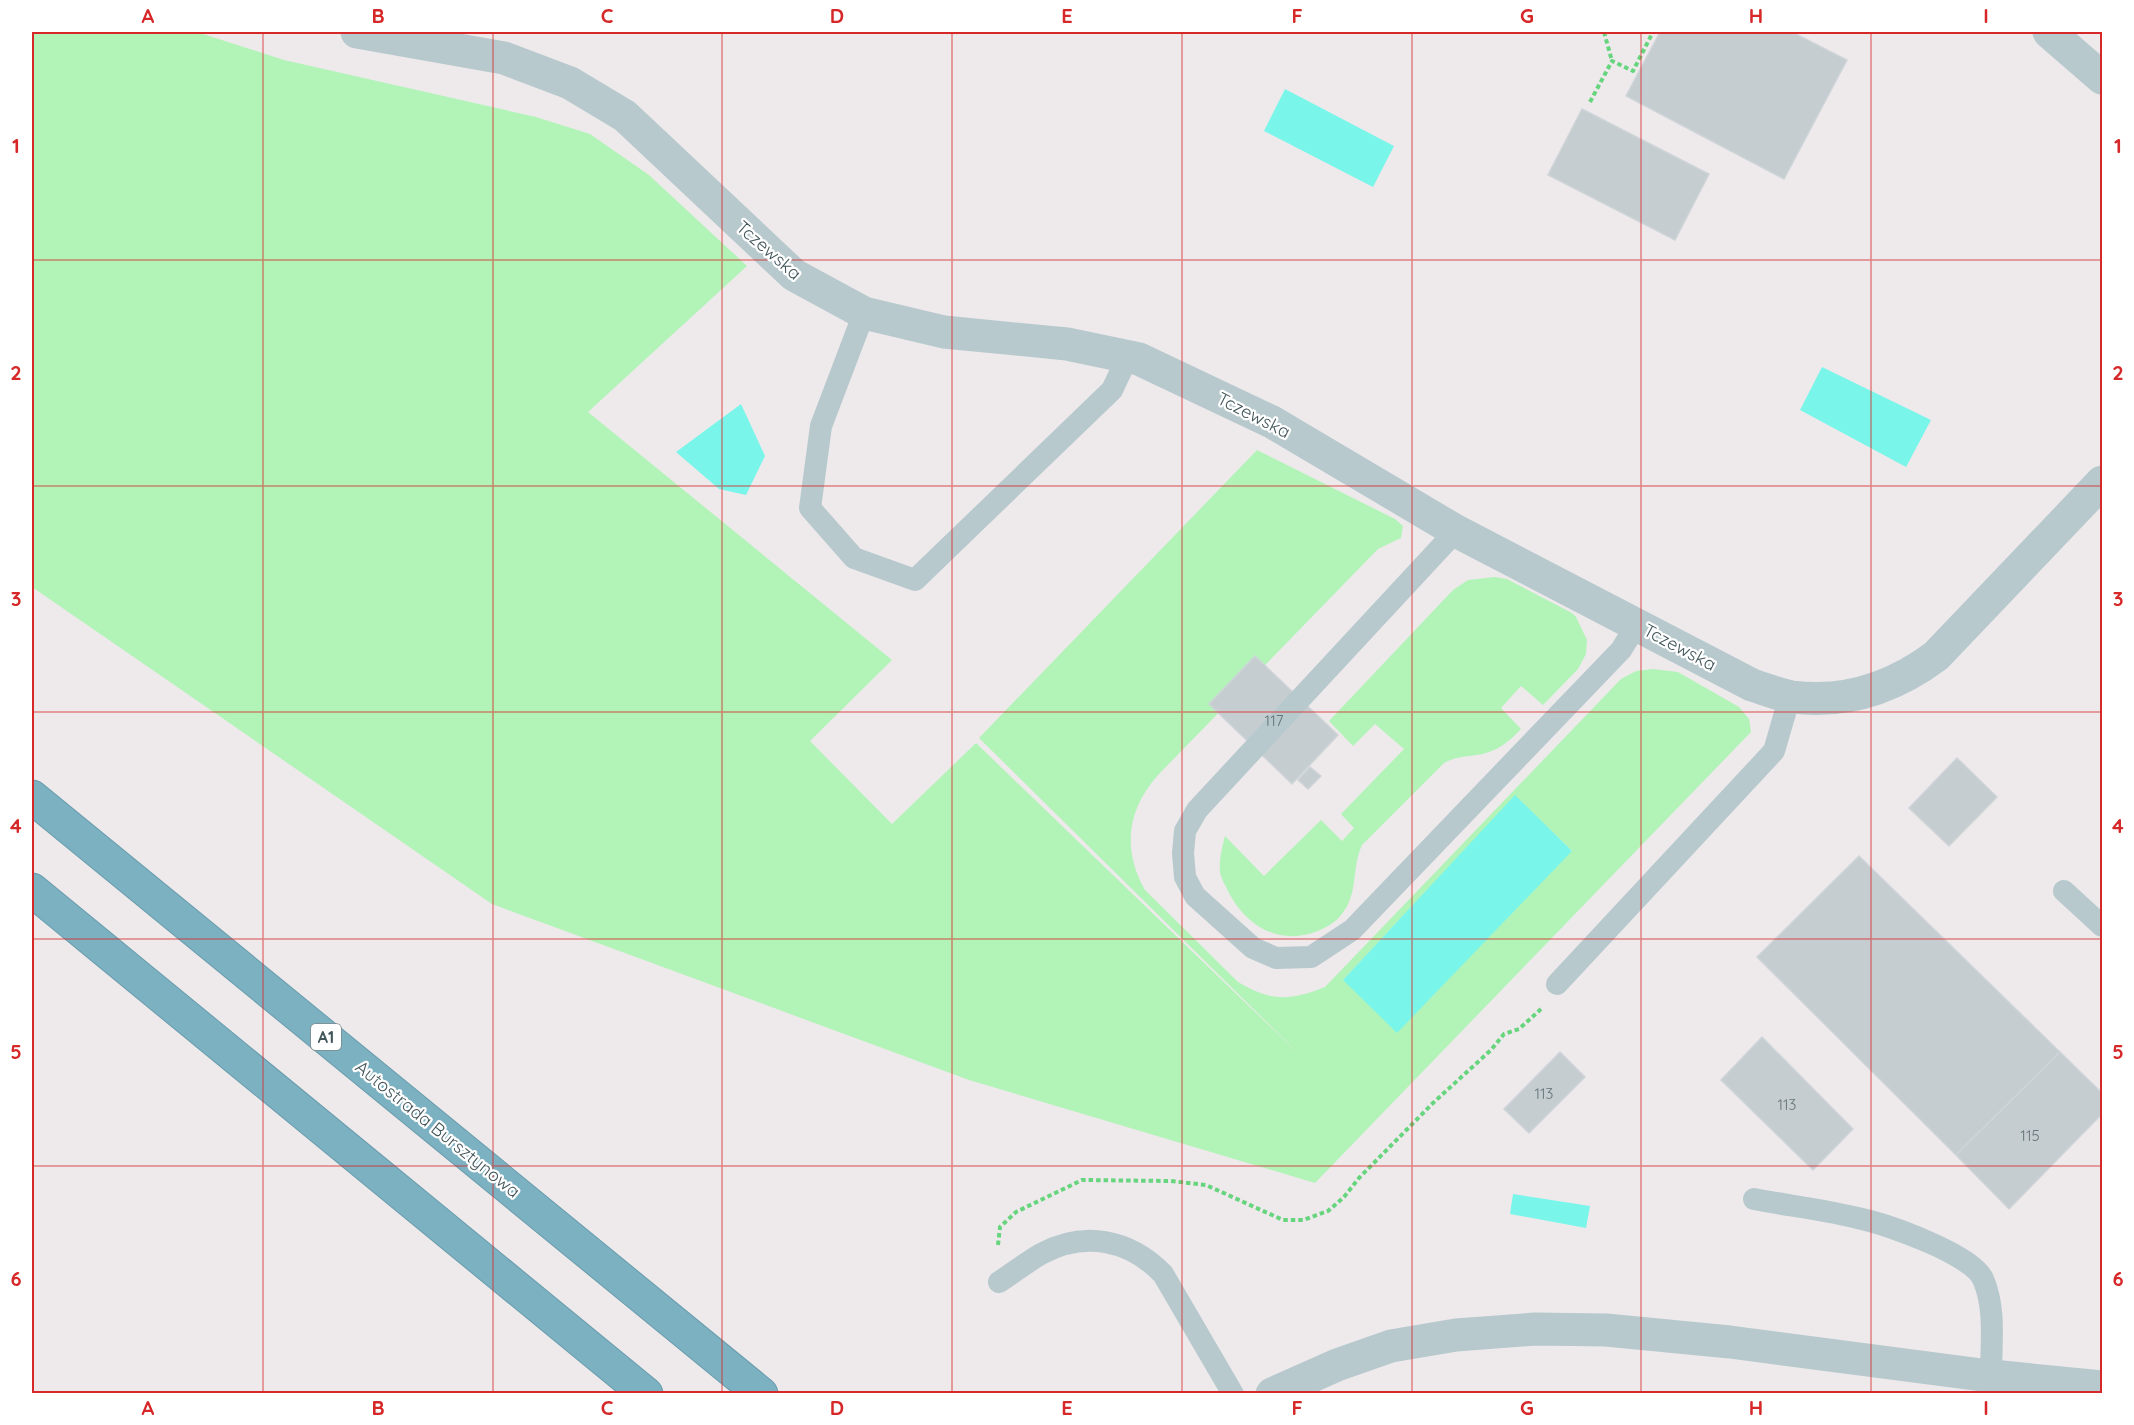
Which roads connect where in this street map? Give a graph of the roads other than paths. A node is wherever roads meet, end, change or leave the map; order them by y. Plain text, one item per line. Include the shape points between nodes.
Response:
1 (357, 32) edge
2 (2049, 32) edge
3 (2103, 78) edge
4 (864, 313) junction
5 (1128, 356) junction
6 (2103, 482) edge
7 (1456, 531) junction
8 (1638, 624) junction
9 (1790, 696) junction
10 (32, 797) edge
11 (32, 890) edge
12 (2064, 891) dead end
13 (2103, 926) edge
14 (1557, 984) road end
15 (1754, 1199) dead end
16 (999, 1282) dead end
17 (1991, 1375) junction
18 (2103, 1387) edge
19 (646, 1394) edge
20 (761, 1394) edge
21 (1233, 1394) edge
22 (1272, 1394) edge

1 - 4 street, Tczewska via 504,58 570,83 625,116 794,275
2 - 3 street
4 - 5 street, Tczewska via 945,332 1067,344
4 - 5 lane via 821,426 810,508 854,558 915,580 1112,390
5 - 7 street, Tczewska via 1272,422
6 - 9 street, Tczewska via 1936,656 1916,671 1888,686 1859,694 1828,699
7 - 8 street, Tczewska
7 - 8 lane via 1197,810 1185,831 1185,877 1195,896 1253,948 1276,958 1311,957 1352,930 1621,650
8 - 9 street, Tczewska via 1752,685
9 - 14 lane via 1774,751
10 - 20 highway, Autostrada Bursztynowa / A1
11 - 19 highway
12 - 13 lane
15 - 17 lane via 1864,1219 1966,1260 1983,1278 1992,1316
16 - 21 lane via 1035,1258 1084,1240 1113,1243 1140,1254 1164,1274
17 - 18 street
17 - 22 street via 1730,1342 1606,1330 1535,1329 1456,1335 1391,1346

